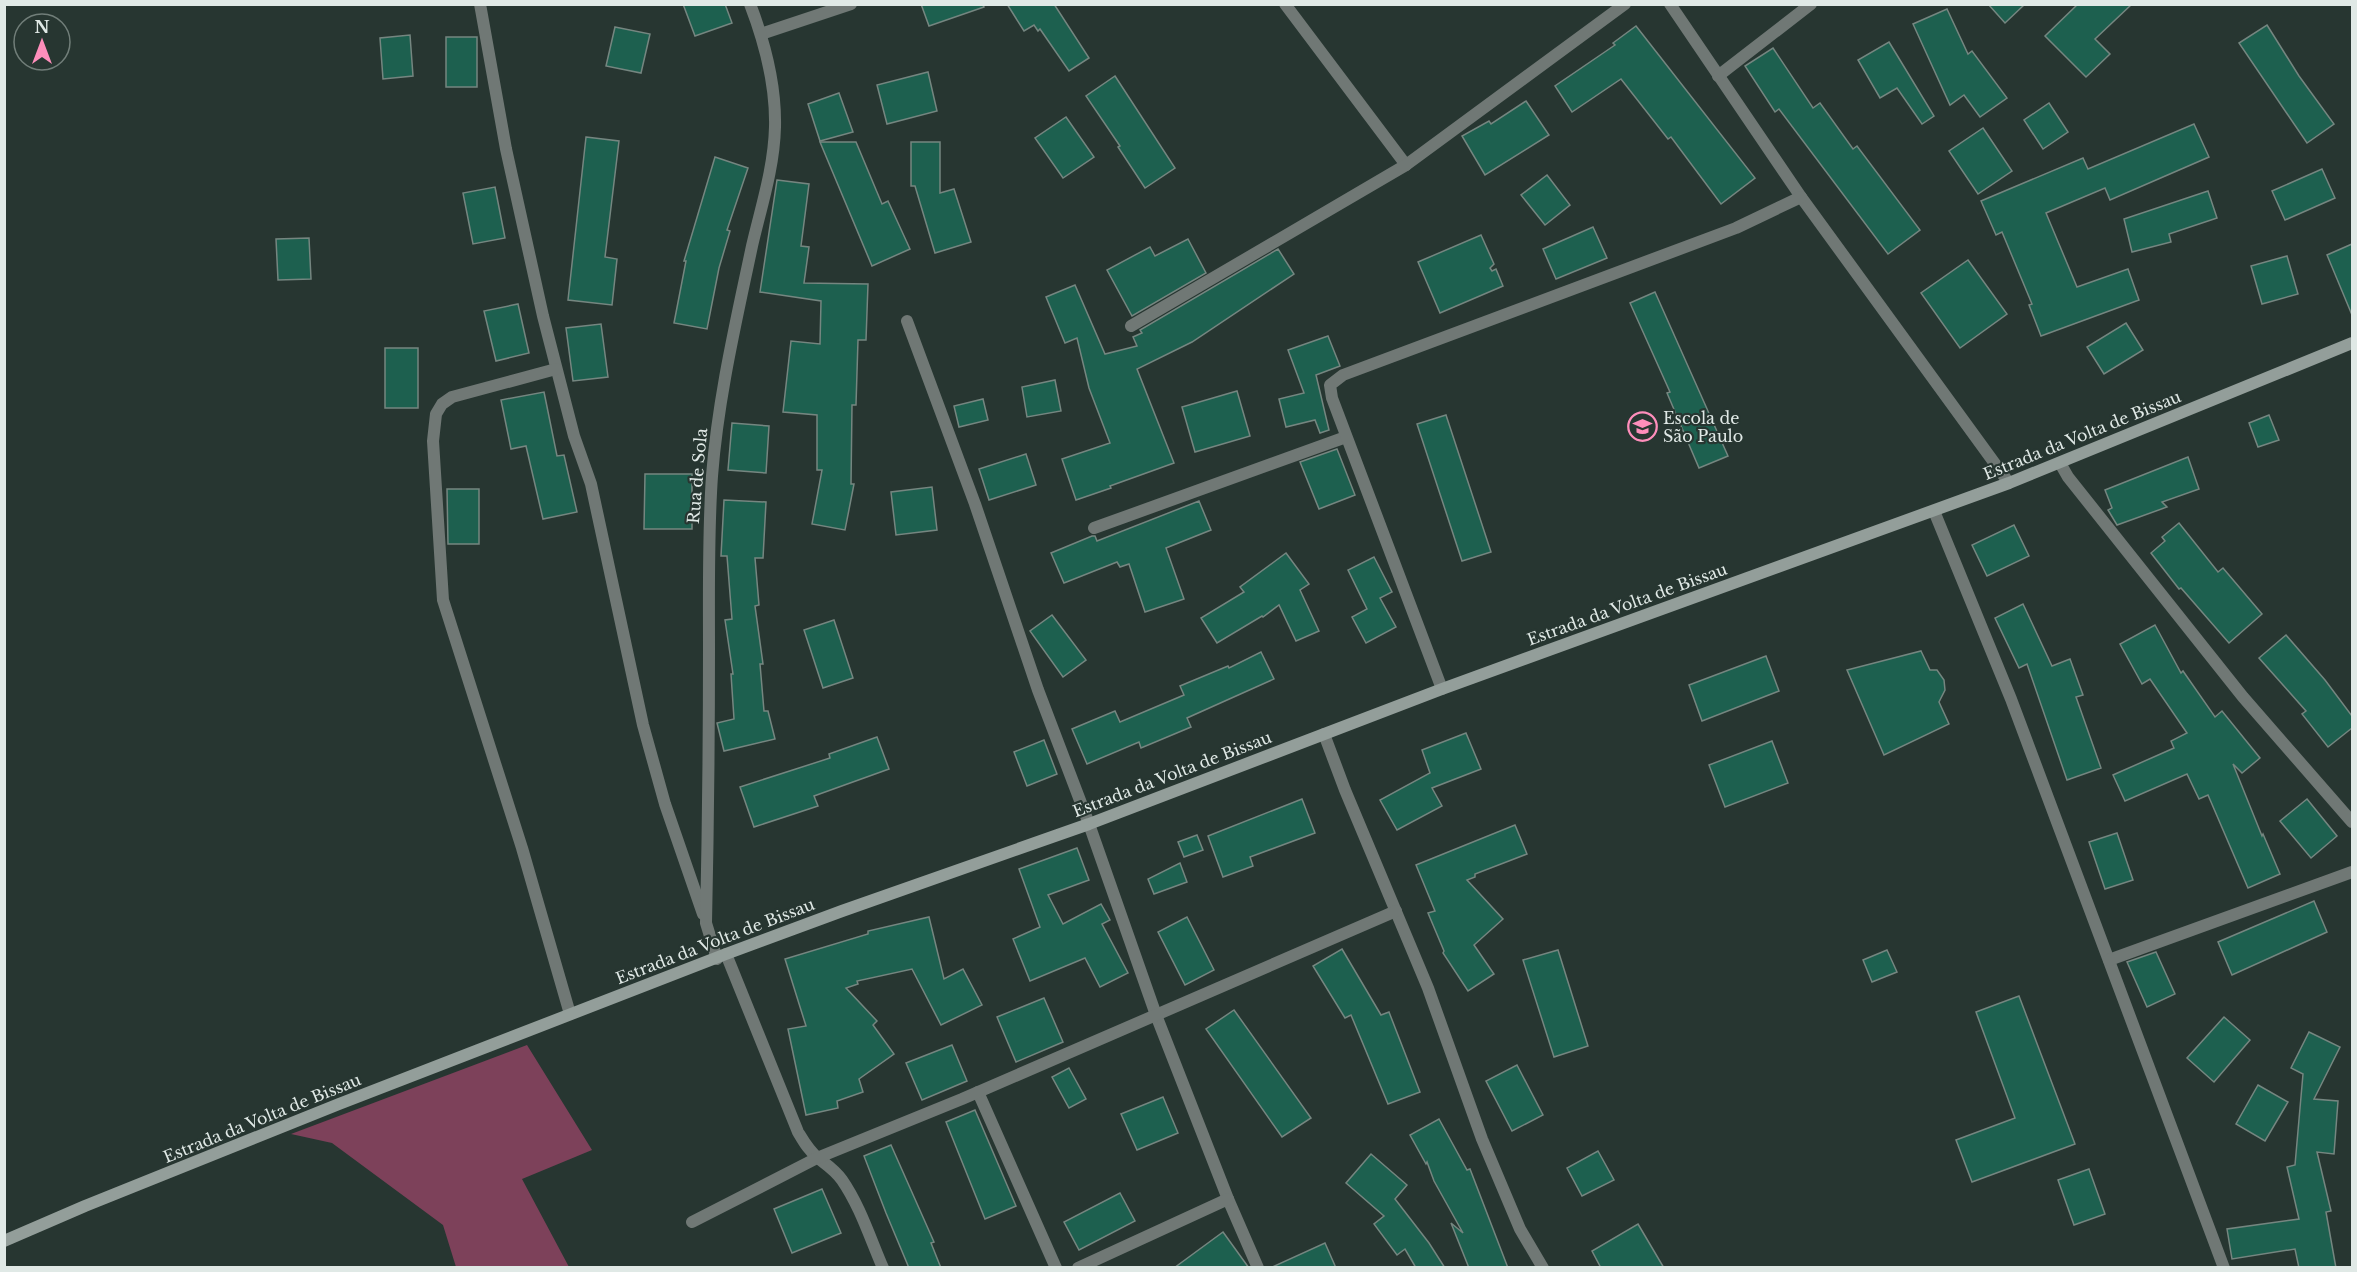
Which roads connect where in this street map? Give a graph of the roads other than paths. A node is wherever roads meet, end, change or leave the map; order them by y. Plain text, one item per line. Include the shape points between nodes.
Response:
1 (480, 4) edge
2 (750, 4) edge
3 (851, 4) edge
4 (1286, 4) edge
5 (1625, 4) edge
6 (1670, 4) edge
7 (1811, 4) edge
8 (762, 34) junction
9 (1718, 76) junction
10 (1406, 165) junction
11 (1801, 197) junction
12 (907, 321) dead end
13 (1131, 326) dead end
14 (2352, 343) edge
15 (556, 369) junction
16 (1346, 437) junction
17 (2060, 463) junction
18 (2009, 483) junction
19 (1934, 511) junction
20 (1094, 528) dead end
21 (1442, 688) junction
22 (1324, 734) junction
23 (2352, 822) edge
24 (1089, 824) junction
25 (2352, 872) edge
26 (1396, 911) junction
27 (706, 923) junction
28 (722, 956) junction
29 (2109, 960) junction
30 (570, 1014) junction
31 (1156, 1015) junction
32 (978, 1092) junction
33 (817, 1158) junction
34 (1228, 1199) junction
35 (692, 1222) dead end
36 (4, 1241) edge
37 (883, 1268) edge
38 (1056, 1268) edge
39 (1078, 1268) edge
40 (1258, 1268) edge
41 (1543, 1268) edge
42 (2224, 1268) edge

1 - 15 street via 506,149
2 - 8 street, Rua de Sola
3 - 8 street
4 - 10 street
5 - 10 street
6 - 9 street
7 - 9 street
8 - 27 street, Rua de Sola via 774,94 775,128 729,355 710,513
9 - 11 street
10 - 13 street
11 - 16 street via 1736,228 1343,375 1330,385
11 - 18 street
12 - 24 street
14 - 17 main road, Estrada da Volta de Bissau
15 - 27 street via 591,484 643,725
15 - 30 street via 452,397 436,414 433,441 443,600
16 - 20 street
16 - 21 street
17 - 18 main road, Estrada da Volta de Bissau
17 - 23 street via 2243,697
18 - 19 main road, Estrada da Volta de Bissau
19 - 21 main road, Estrada da Volta de Bissau
19 - 29 street via 2011,699
21 - 22 main road, Estrada da Volta de Bissau
22 - 24 main road, Estrada da Volta de Bissau
22 - 26 street
24 - 28 main road, Estrada da Volta de Bissau
24 - 31 street
25 - 29 street
26 - 31 street
26 - 41 street via 1482,1139 1521,1229
27 - 28 street, Rua de Sola
28 - 30 main road, Estrada da Volta de Bissau
28 - 33 street, Rua de Sola via 798,1132
29 - 42 street
30 - 36 main road, Estrada da Volta de Bissau
31 - 32 street
31 - 34 street
32 - 33 street
32 - 38 street
33 - 35 street
33 - 37 street, Rua de Sola via 841,1179
34 - 39 street
34 - 40 street

